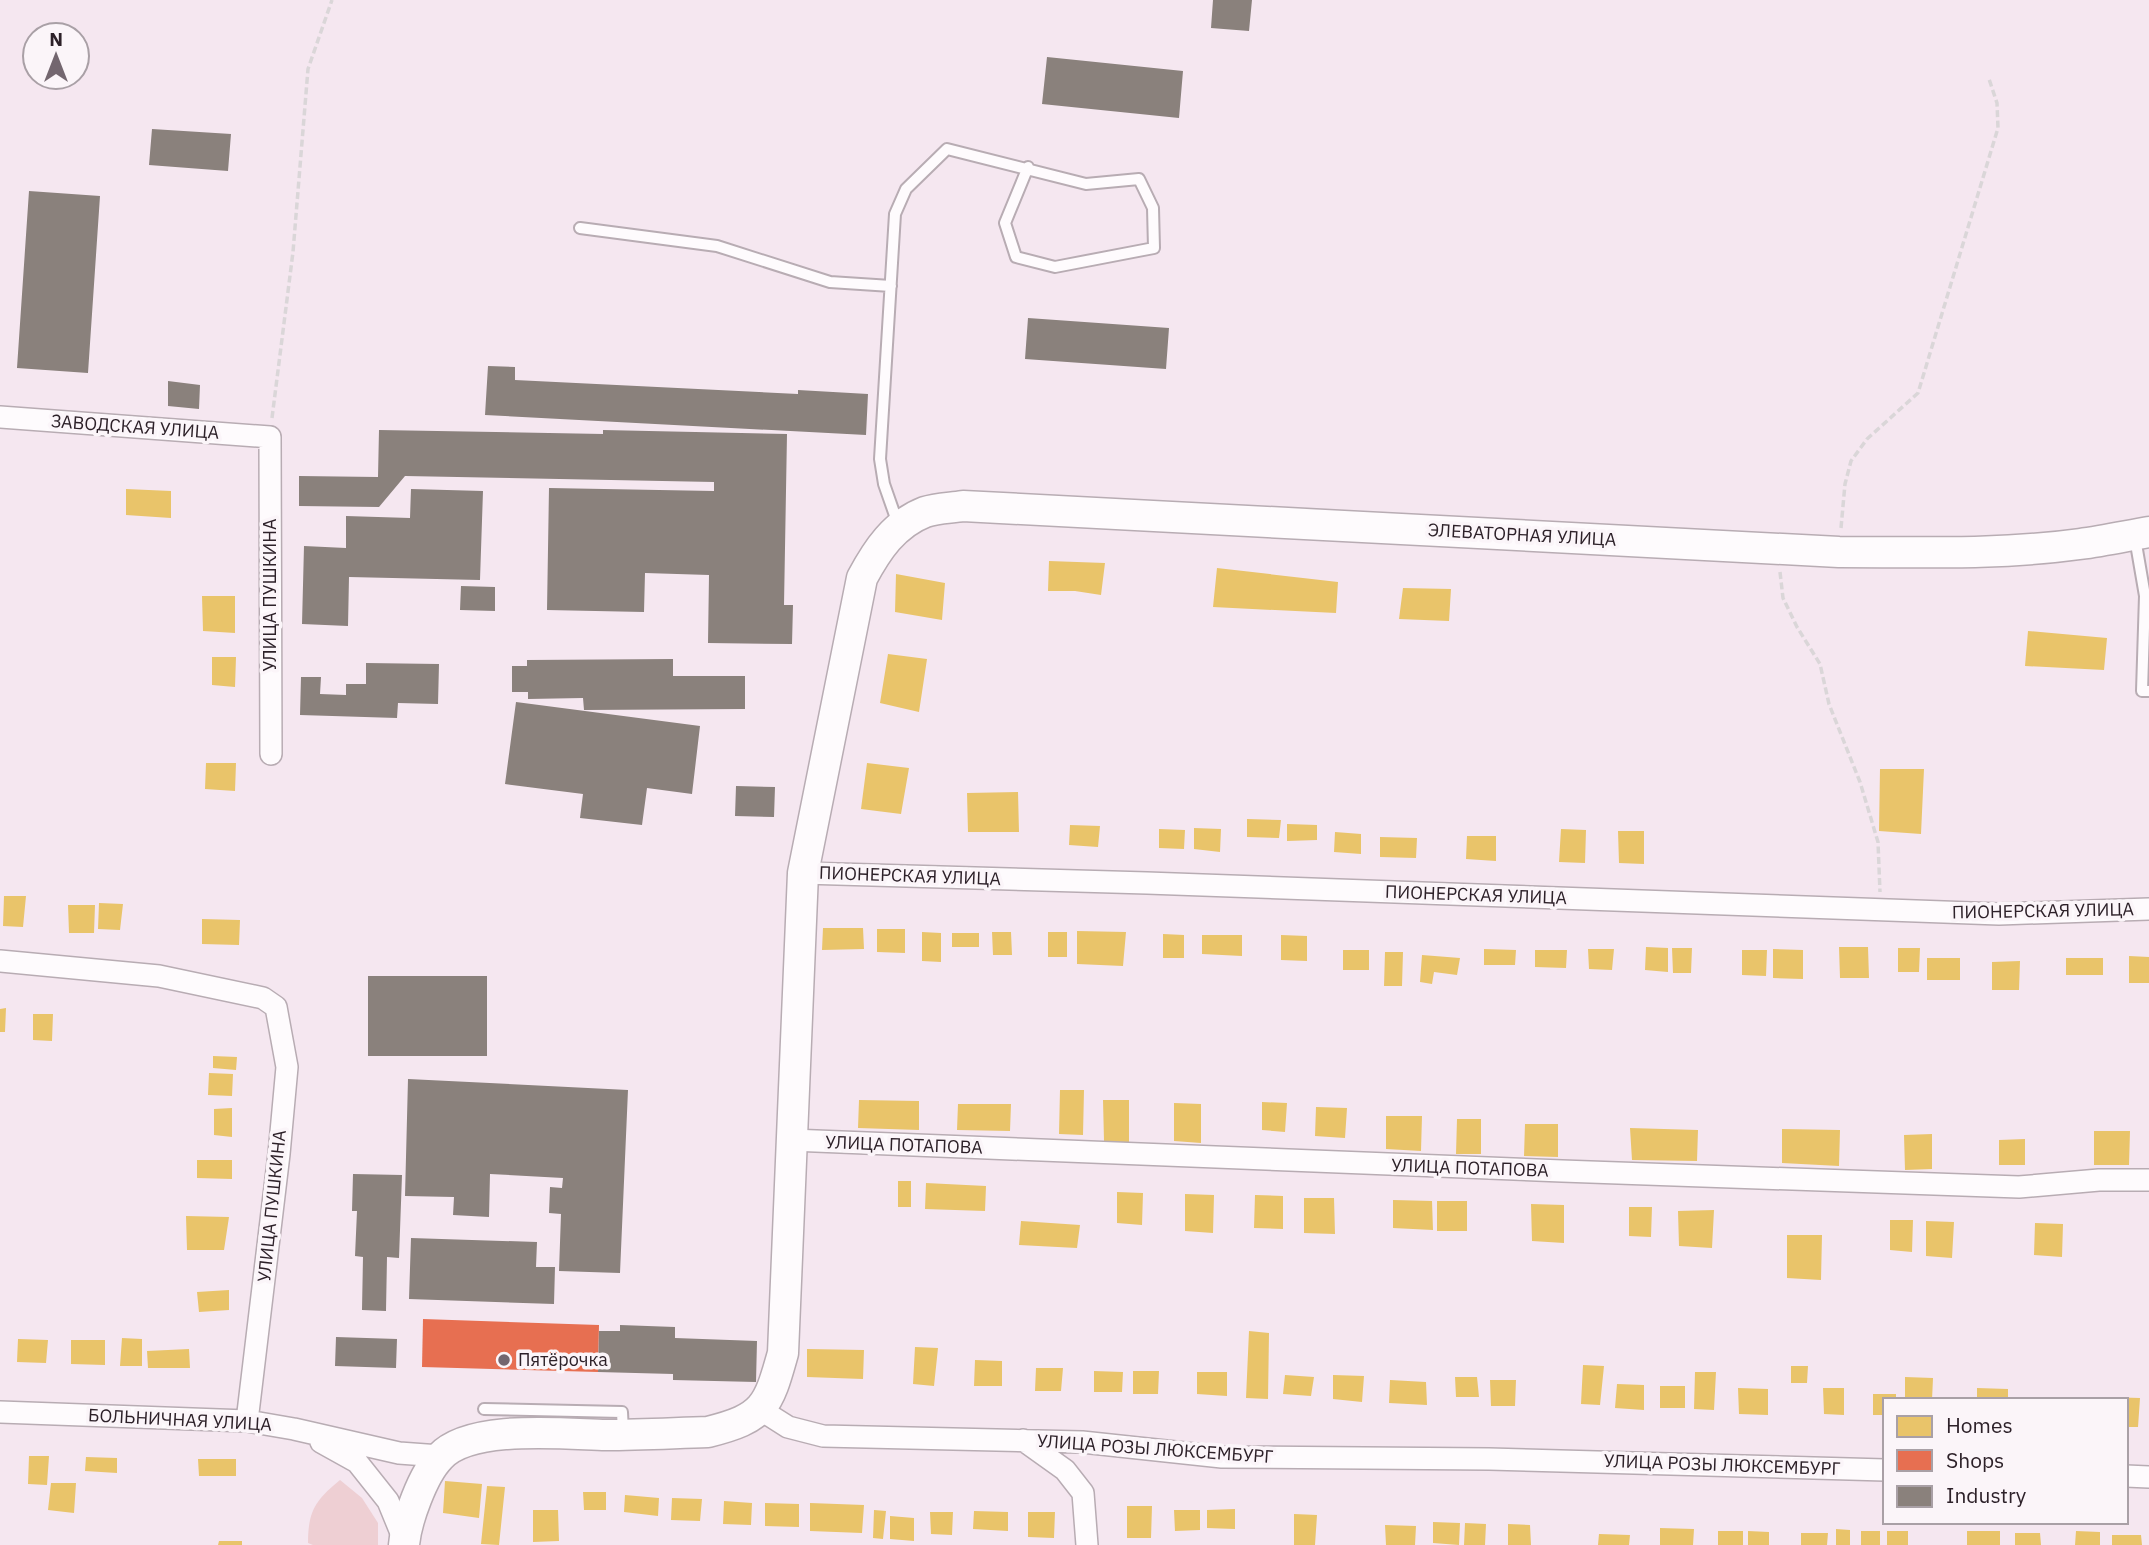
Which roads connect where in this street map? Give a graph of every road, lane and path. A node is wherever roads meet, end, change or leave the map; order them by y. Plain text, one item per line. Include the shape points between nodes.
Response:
1 (332, 0) edge
2 (1989, 79) dead end
3 (1028, 167) junction
4 (580, 228) dead end
5 (891, 286) junction
6 (0, 417) edge
7 (270, 437) junction
8 (898, 526) junction
9 (2142, 533) edge
10 (1778, 550) junction
11 (1839, 552) junction
12 (2149, 691) edge
13 (271, 754) dead end
14 (803, 873) junction
15 (2149, 909) edge
16 (1880, 910) junction
17 (0, 961) edge
18 (791, 1140) junction
19 (2149, 1180) edge
20 (484, 1409) dead end
21 (761, 1410) junction
22 (0, 1412) edge
23 (247, 1421) junction
24 (294, 1429) junction
25 (623, 1434) junction
26 (1023, 1440) junction
27 (440, 1456) junction
28 (1883, 1470) edge
29 (2128, 1476) edge
30 (2149, 1477) edge
31 (404, 1542) edge
32 (1087, 1545) edge

1 - 7 path via 308,69 293,251
2 - 11 path via 1997,103 1998,128 1918,393 1867,439 1851,461
3 - 3 lane via 1086,184 1139,179 1153,208 1154,248 1055,267 1016,257 1005,223
3 - 5 lane via 947,149 906,189 895,214
4 - 5 lane via 717,246 830,282
5 - 8 lane via 880,459
6 - 7 street, ЗАВОДСКАЯ УЛИЦА
7 - 13 street, УЛИЦА ПУШКИНА
8 - 10 main road, ЭЛЕВАТОРНАЯ УЛИЦА via 927,512 963,506
8 - 14 main road via 875,553 862,578
9 - 11 main road, ЭЛЕВАТОРНАЯ УЛИЦА via 2027,549
9 - 12 lane via 2142,691
10 - 11 main road, ЭЛЕВАТОРНАЯ УЛИЦА
10 - 16 path via 1783,598 1820,664 1829,704 1878,842
14 - 16 street, ПИОНЕРСКАЯ УЛИЦА
14 - 18 main road
15 - 16 street, ПИОНЕРСКАЯ УЛИЦА via 1998,914
17 - 23 street, УЛИЦА ПУШКИНА via 159,976 263,998 276,1007 287,1067
18 - 19 street, УЛИЦА ПОТАПОВА via 2019,1187
18 - 21 main road via 783,1353
20 - 25 lane via 622,1412
21 - 25 main road via 735,1425 708,1432
21 - 26 street, УЛИЦА РОЗЫ ЛЮКСЕМБУРГ via 789,1427 823,1436
22 - 23 street, БОЛЬНИЧНАЯ УЛИЦА
23 - 24 street, БОЛЬНИЧНАЯ УЛИЦА
24 - 27 street, БОЛЬНИЧНАЯ УЛИЦА via 399,1453
24 - 31 street via 357,1462 388,1501
25 - 27 main road via 483,1437
26 - 28 street, УЛИЦА РОЗЫ ЛЮКСЕМБУРГ via 1222,1457
26 - 32 street via 1065,1469 1083,1493
27 - 31 main road via 423,1480
29 - 30 street

